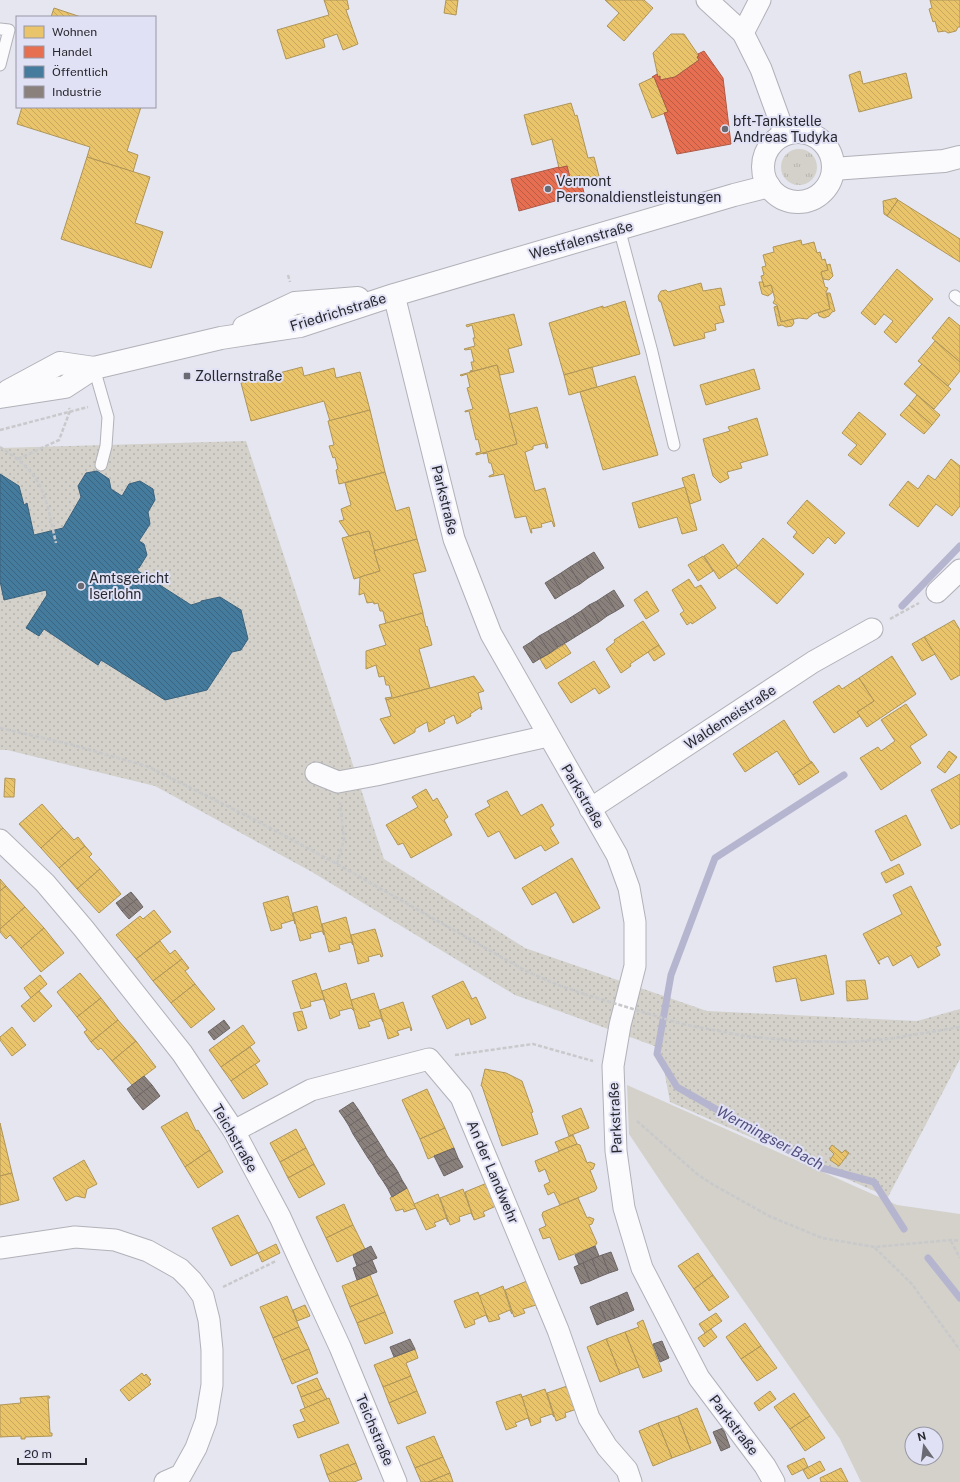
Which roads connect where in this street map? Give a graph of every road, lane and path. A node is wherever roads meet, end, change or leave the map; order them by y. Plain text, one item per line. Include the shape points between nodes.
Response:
1 (707, 0) edge
2 (760, 0) edge
3 (0, 29) edge
4 (743, 33) junction
5 (0, 65) edge
6 (785, 135) junction
7 (960, 157) edge
8 (833, 169) junction
9 (769, 186) junction
10 (619, 228) junction
11 (394, 295) junction
12 (94, 368) junction
13 (0, 396) edge
14 (104, 403) junction
15 (70, 411) junction
16 (0, 430) edge
17 (674, 445) dead end
18 (0, 447) edge
19 (18, 459) junction
20 (101, 465) dead end
21 (56, 543) dead end
22 (960, 570) edge
23 (937, 592) joint
24 (872, 629) joint
25 (0, 728) edge
26 (548, 736) junction
27 (316, 773) dead end
28 (338, 782) junction
29 (590, 809) junction
30 (0, 840) edge
31 (337, 864) junction
32 (960, 1027) edge
33 (429, 1059) junction
34 (598, 1062) dead end
35 (614, 1101) junction
36 (234, 1131) junction
37 (951, 1240) junction
38 (960, 1241) edge
39 (875, 1247) junction
40 (0, 1248) edge
41 (296, 1252) junction
42 (960, 1258) edge
43 (203, 1296) junction
44 (960, 1350) edge
45 (176, 1480) edge
46 (396, 1482) edge
47 (631, 1482) edge
48 (774, 1482) edge

1 - 4 street
2 - 4 street
3 - 5 lane via 9,30
4 - 6 street via 761,69
6 - 8 main road via 808,134 818,138 832,157
6 - 9 main road via 776,140 765,157 763,167
7 - 8 main road via 944,161
8 - 9 main road via 826,189 807,201 785,200
9 - 10 main road, Westfalenstraße
10 - 11 main road, Westfalenstraße
10 - 17 lane
11 - 12 main road, Friedrichstraße via 300,326 221,338
11 - 26 street, Parkstraße via 454,539 491,634
12 - 13 main road, Friedrichstraße via 60,363
12 - 14 lane
14 - 15 path
14 - 20 lane via 108,417 106,446
15 - 16 path
15 - 19 path via 59,440
18 - 19 path
19 - 21 path via 34,476 42,490
22 - 23 street
23 - 24 path
24 - 29 street, Waldemeistraße via 813,662
25 - 31 path via 73,745 148,767
26 - 28 street
26 - 29 street, Parkstraße
27 - 28 street
28 - 31 path via 344,840
29 - 35 street, Parkstraße via 617,855 629,888 635,922 635,966 613,1066
30 - 36 street, Teichstraße via 45,883 84,929 182,1053
31 - 32 path, bridge via 526,971 584,994 682,1024 745,1036 795,1041 848,1042 888,1039
33 - 34 path via 533,1044
33 - 36 street via 311,1090
33 - 47 street, An der Landwehr via 461,1097 558,1330 590,1418 607,1447 627,1470
35 - 39 path via 697,1174 769,1216 822,1238
35 - 48 street, Parkstraße via 616,1151 624,1208 642,1268 699,1378 765,1466
36 - 41 street, Teichstraße
37 - 38 path
37 - 39 path
37 - 42 path
39 - 44 path via 911,1283
40 - 43 street via 75,1237 115,1240 148,1251 180,1269
41 - 43 path
41 - 46 street, Teichstraße via 340,1347
43 - 45 street via 209,1320 212,1385 206,1421 196,1448

